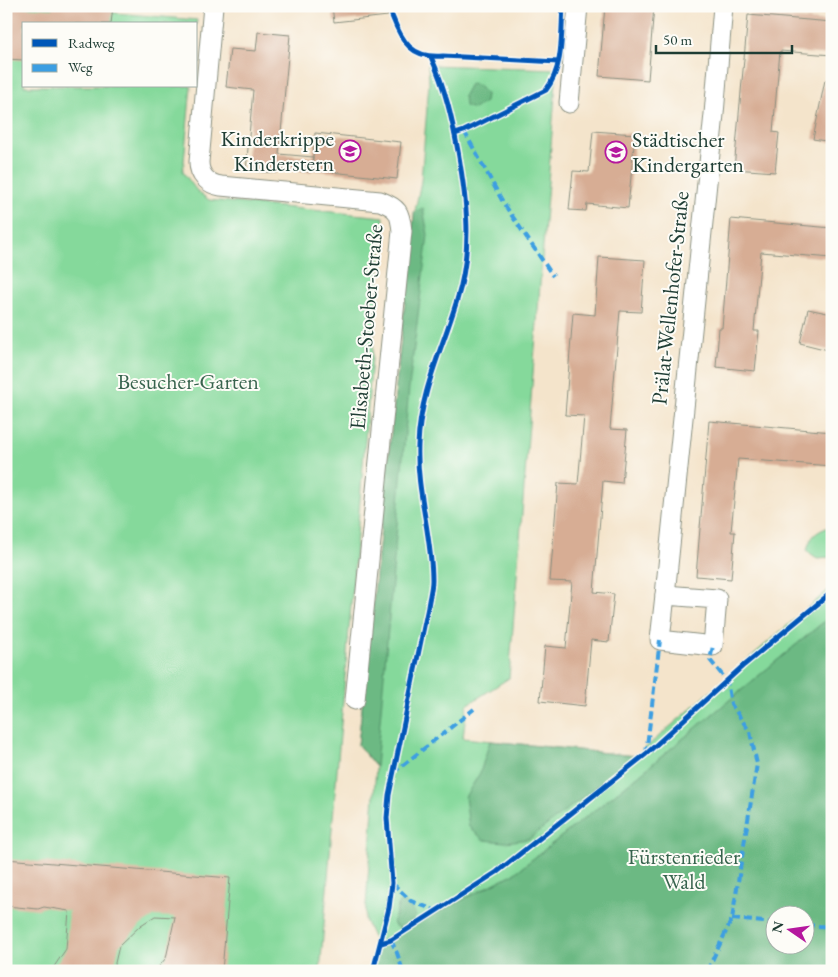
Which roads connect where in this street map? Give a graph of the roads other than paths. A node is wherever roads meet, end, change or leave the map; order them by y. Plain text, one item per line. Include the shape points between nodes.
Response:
1 (213, 6) edge
2 (578, 6) edge
3 (723, 6) edge
4 (569, 103) dead end
5 (665, 594) dead end
6 (355, 700) dead end

1 - 6 street, Elisabeth-Stoeber-Straße via 199,162 205,179 221,186 380,201 394,207 401,217
2 - 4 street
3 - 5 street, Prälat-Wellenhofer-Straße

